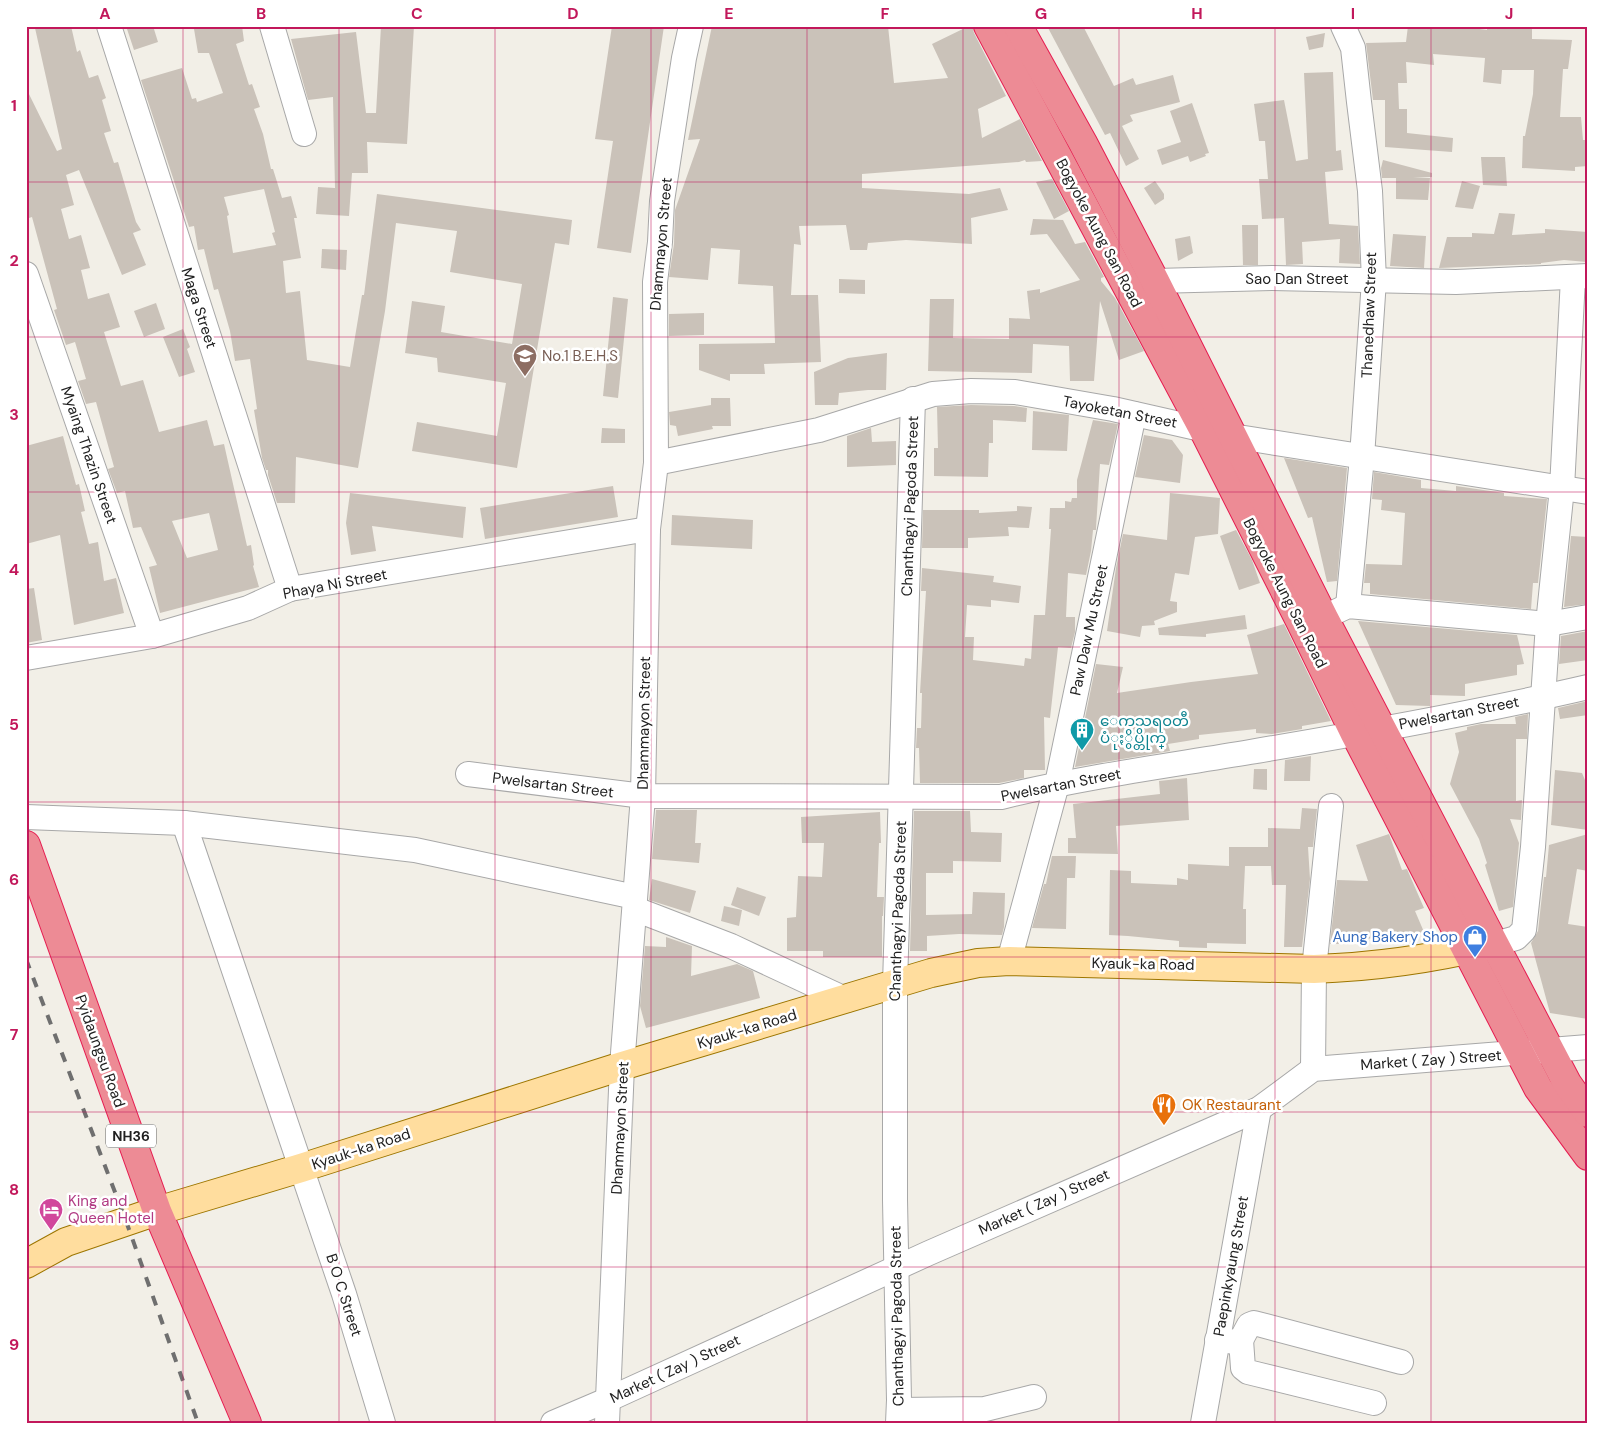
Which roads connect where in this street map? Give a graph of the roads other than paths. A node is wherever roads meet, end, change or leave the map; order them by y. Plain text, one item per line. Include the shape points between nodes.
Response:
1 (109, 26) edge
2 (272, 26) edge
3 (691, 26) edge
4 (988, 26) edge
5 (1018, 26) edge
6 (1343, 26) edge
7 (304, 134) dead end
8 (26, 274) edge
9 (1580, 277) edge
10 (1374, 280) junction
11 (1155, 281) junction
12 (913, 399) junction
13 (1134, 414) junction
14 (1203, 429) junction
15 (1232, 436) junction
16 (1362, 456) junction
17 (656, 463) junction
18 (1562, 488) junction
19 (1588, 492) edge
20 (648, 529) junction
21 (290, 589) junction
22 (1324, 615) junction
23 (1588, 617) edge
24 (1548, 624) junction
25 (152, 636) junction
26 (26, 658) edge
27 (1588, 687) edge
28 (1542, 698) junction
29 (1381, 728) junction
30 (1355, 734) junction
31 (468, 774) dead end
32 (1057, 784) junction
33 (643, 796) junction
34 (901, 797) junction
35 (1331, 806) dead end
36 (26, 816) edge
37 (184, 823) junction
38 (26, 844) edge
39 (635, 903) junction
40 (1495, 944) junction
41 (1466, 950) junction
42 (1009, 961) junction
43 (1314, 969) junction
44 (896, 984) junction
45 (847, 1000) junction
46 (1588, 1047) edge
47 (1550, 1050) junction
48 (1520, 1053) junction
49 (622, 1066) junction
50 (1313, 1069) junction
51 (1259, 1109) junction
52 (1588, 1113) edge
53 (1588, 1156) edge
54 (301, 1168) junction
55 (157, 1211) junction
56 (26, 1264) edge
57 (898, 1266) junction
58 (1217, 1340) junction
59 (1241, 1340) junction
60 (1401, 1362) dead end
61 (1034, 1397) dead end
62 (1374, 1403) dead end
63 (607, 1411) edge
64 (898, 1416) edge
65 (247, 1423) edge
66 (383, 1423) edge
67 (553, 1423) edge
68 (1203, 1423) edge

1 - 21 street, Maga Street
2 - 7 street
3 - 17 street, Dhammayon Street via 662,202 655,282
4 - 14 highway, Bogyoke Aung San Road
5 - 11 highway, Bogyoke Aung San Road
6 - 10 street, Thanedhaw Street via 1352,48 1370,191
8 - 25 street, Myaing Thazin Street
9 - 10 street, Sao Dan Street via 1456,282
9 - 18 street
10 - 11 street, Sao Dan Street
10 - 16 street, Thanedhaw Street
11 - 15 highway, Bogyoke Aung San Road
12 - 13 street, Tayoketan Street via 971,390 1014,392
12 - 17 street, Tayoketan Street via 819,430
12 - 34 street, Chanthagyi Pagoda Street
13 - 14 street, Tayoketan Street
13 - 32 street, Paw Daw Mu Street
14 - 15 street, Tayoketan Street
14 - 22 highway, Bogyoke Aung San Road
15 - 16 street, Tayoketan Street
15 - 22 highway, Bogyoke Aung San Road
16 - 18 street, Tayoketan Street
16 - 22 street, Thanedhaw Street
17 - 20 street, Dhammayon Street
18 - 19 street, Tayoketan Street
18 - 24 street
20 - 21 street, Phaya Ni Street
20 - 33 street, Dhammayon Street
21 - 25 street, Phaya Ni Street via 248,608
22 - 24 street
22 - 29 highway, Bogyoke Aung San Road
22 - 30 highway, Bogyoke Aung San Road
23 - 24 street
24 - 28 street
25 - 26 street, Phaya Ni Street
27 - 28 street, Pwelsartan Street
28 - 29 street, Pwelsartan Street
28 - 40 street via 1533,847 1524,930 1516,938
29 - 30 street, Pwelsartan Street
29 - 40 highway, Bogyoke Aung San Road
30 - 32 street, Pwelsartan Street
30 - 41 highway, Bogyoke Aung San Road
31 - 33 street, Pwelsartan Street
32 - 34 street, Pwelsartan Street via 1001,797
32 - 42 street, Paw Daw Mu Street
33 - 34 street, Pwelsartan Street
33 - 39 street, Dhammayon Street
34 - 44 street, Chanthagyi Pagoda Street
35 - 43 street
36 - 37 street
37 - 39 street via 415,850
37 - 54 street, B O C Street
38 - 55 highway, Pyidaungsu Road / NH36
39 - 45 street
39 - 49 street, Dhammayon Street
40 - 41 main road, Kyauk-ka Road
40 - 47 highway, Bogyoke Aung San Road
41 - 43 main road, Kyauk-ka Road via 1407,962
41 - 48 highway, Bogyoke Aung San Road
42 - 43 main road, Kyauk-ka Road
42 - 44 main road, Kyauk-ka Road via 978,963
43 - 50 street
44 - 45 main road, Kyauk-ka Road
44 - 57 street, Chanthagyi Pagoda Street via 895,1200
45 - 49 main road, Kyauk-ka Road
46 - 47 street, Market ( Zay ) Street
47 - 48 street, Market ( Zay ) Street
47 - 52 highway, Bogyoke Aung San Road
48 - 50 street, Market ( Zay ) Street
48 - 53 highway, Bogyoke Aung San Road via 1538,1088
49 - 54 main road, Kyauk-ka Road
49 - 63 street, Dhammayon Street
50 - 51 street, Market ( Zay ) Street
51 - 57 street, Market ( Zay ) Street
51 - 58 street, Paepinkyaung Street
54 - 55 main road, Kyauk-ka Road
54 - 66 street, B O C Street
55 - 56 main road, Kyauk-ka Road via 66,1242
55 - 65 highway, Pyidaungsu Road / NH36
57 - 63 street, Market ( Zay ) Street
57 - 64 street, Chanthagyi Pagoda Street
58 - 59 street
58 - 68 street, Paepinkyaung Street
59 - 60 street via 1249,1325 1254,1323
59 - 62 street via 1243,1368 1248,1372
61 - 64 street via 985,1409
63 - 67 street, Market ( Zay ) Street

